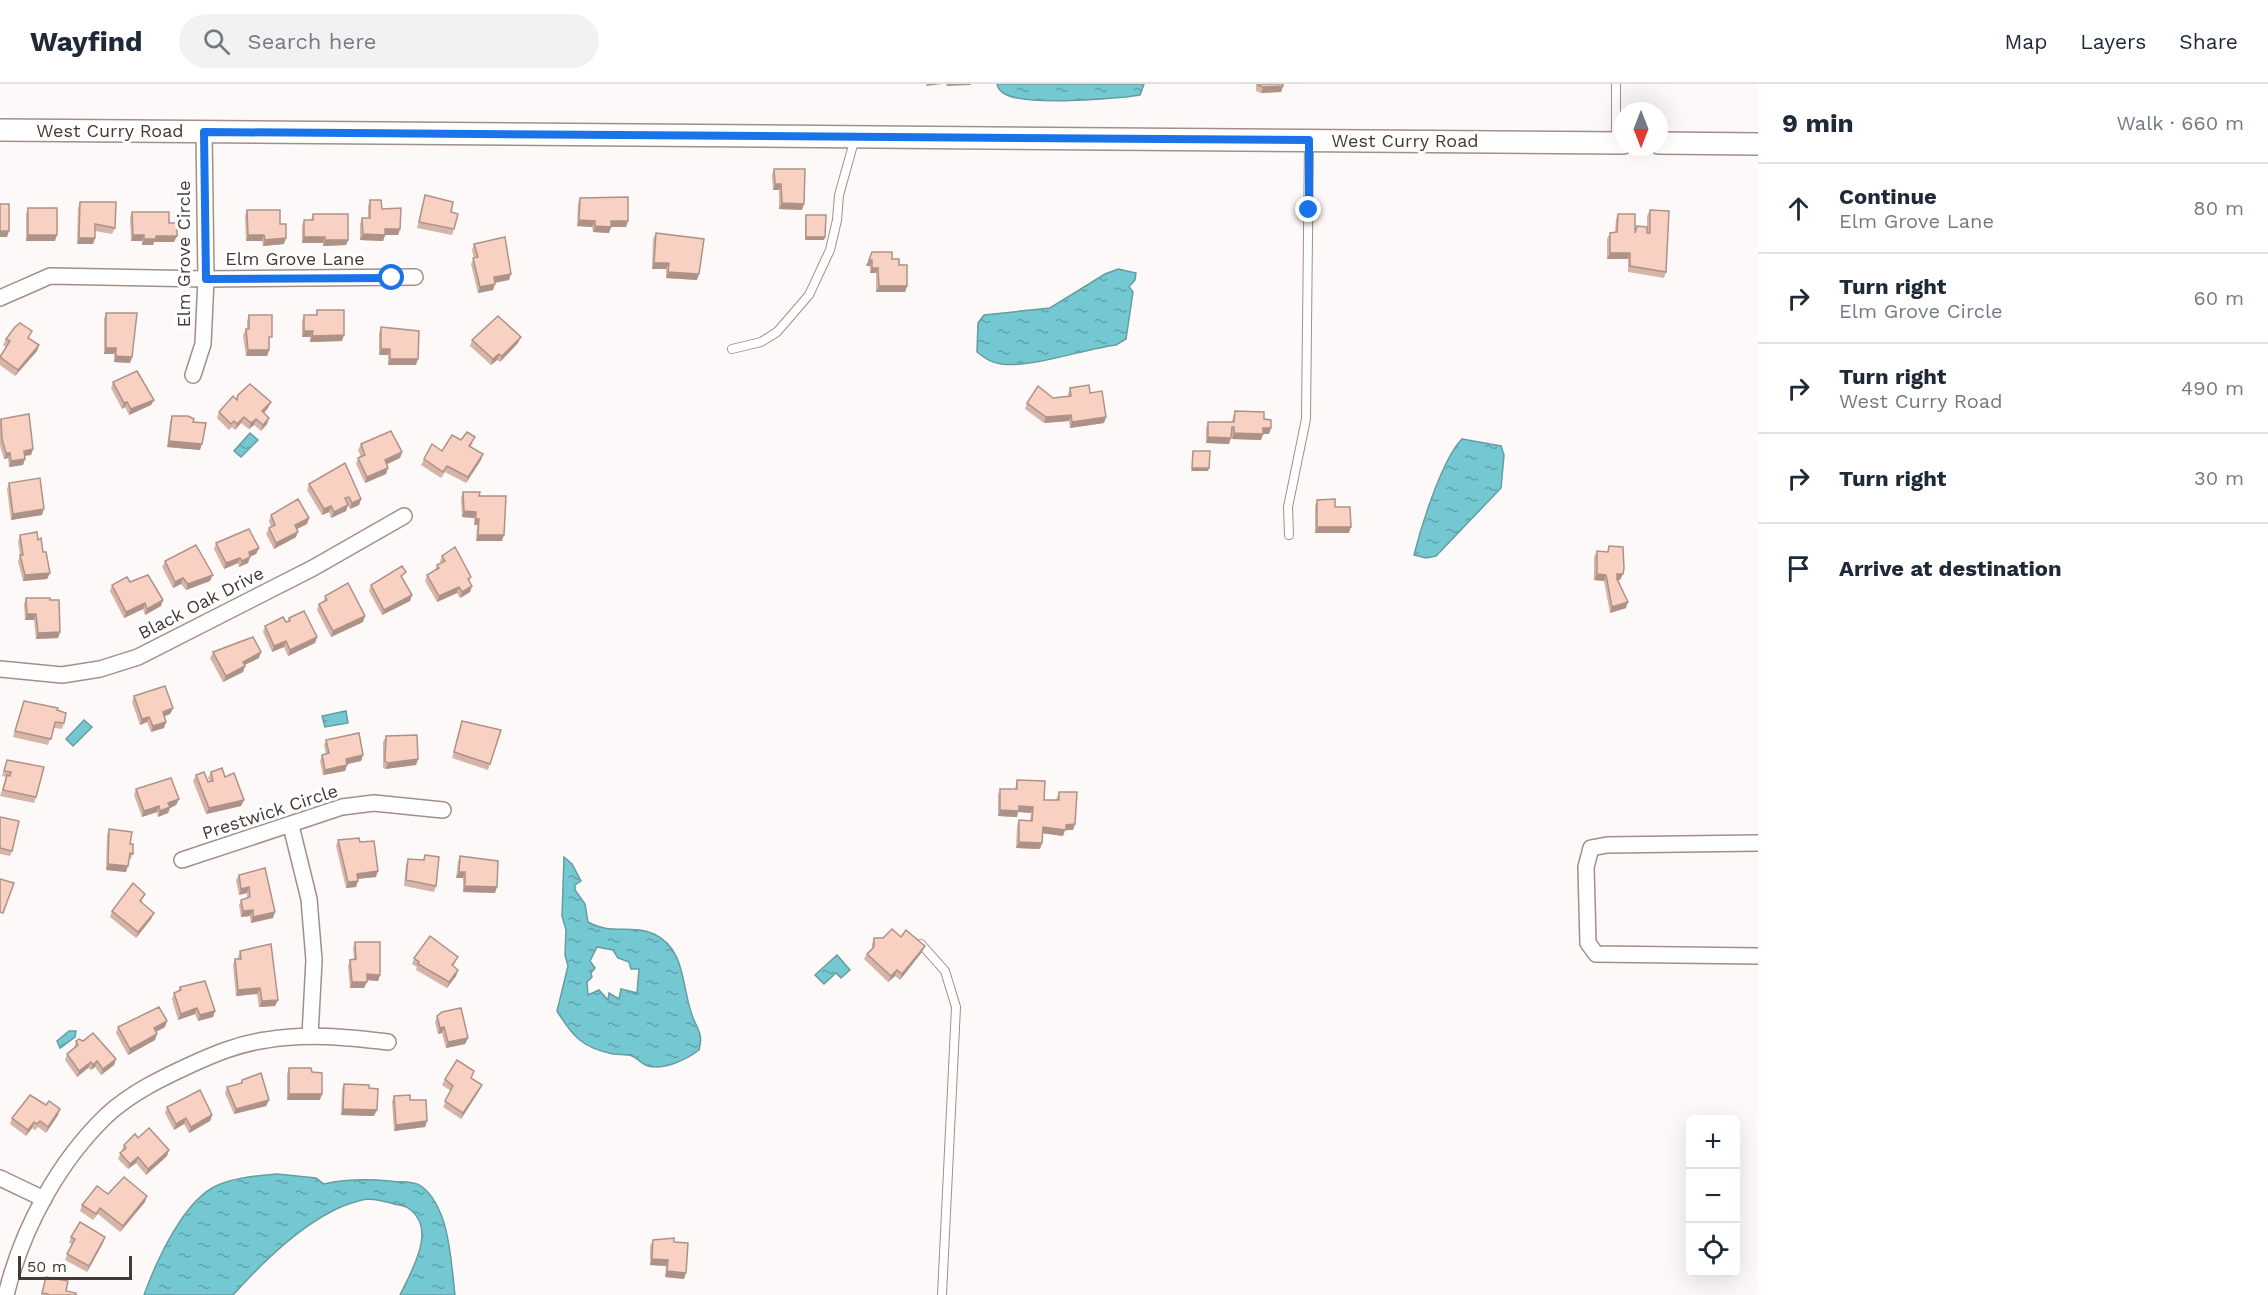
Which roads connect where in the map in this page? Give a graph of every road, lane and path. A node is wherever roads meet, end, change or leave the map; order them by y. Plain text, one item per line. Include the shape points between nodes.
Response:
1 (1616, 84) edge
2 (1617, 102) edge
3 (0, 130) edge
4 (204, 132) junction
5 (855, 137) junction
6 (1309, 140) junction
7 (1614, 142) edge
8 (1668, 143) edge
9 (1758, 144) edge
10 (415, 278) dead end
11 (206, 279) junction
12 (0, 298) edge
13 (732, 349) dead end
14 (193, 375) dead end
15 (404, 516) dead end
16 (1289, 536) dead end
17 (0, 669) edge
18 (443, 810) dead end
19 (291, 826) junction
20 (1758, 843) edge
21 (182, 860) dead end
22 (921, 944) edge
23 (1758, 956) edge
24 (310, 1036) junction
25 (388, 1042) dead end
26 (0, 1178) edge
27 (44, 1199) junction
28 (6, 1295) edge
29 (942, 1295) edge

1 - 2 lane
3 - 4 street, West Curry Road
4 - 5 street, West Curry Road
4 - 11 street, Elm Grove Circle
5 - 6 street, West Curry Road
5 - 13 lane via 839,195 830,250 809,295 777,332 761,342
6 - 7 street, West Curry Road
6 - 16 lane via 1306,419 1288,507
8 - 9 street
10 - 11 street, Elm Grove Lane
11 - 12 street, Elm Grove Lane via 51,276
11 - 14 street, Elm Grove Circle via 203,344
15 - 17 street, Black Oak Drive via 313,568 138,657 62,675
18 - 19 street, Prestwick Circle via 342,807
19 - 21 street, Prestwick Circle
19 - 24 street via 309,899 314,960
20 - 23 street via 1607,845 1591,848 1586,867 1588,943 1596,954
22 - 29 lane via 945,971 956,1007
24 - 25 street
24 - 27 street via 225,1049 150,1083 108,1115 67,1162
26 - 27 street
27 - 28 street via 14,1263

